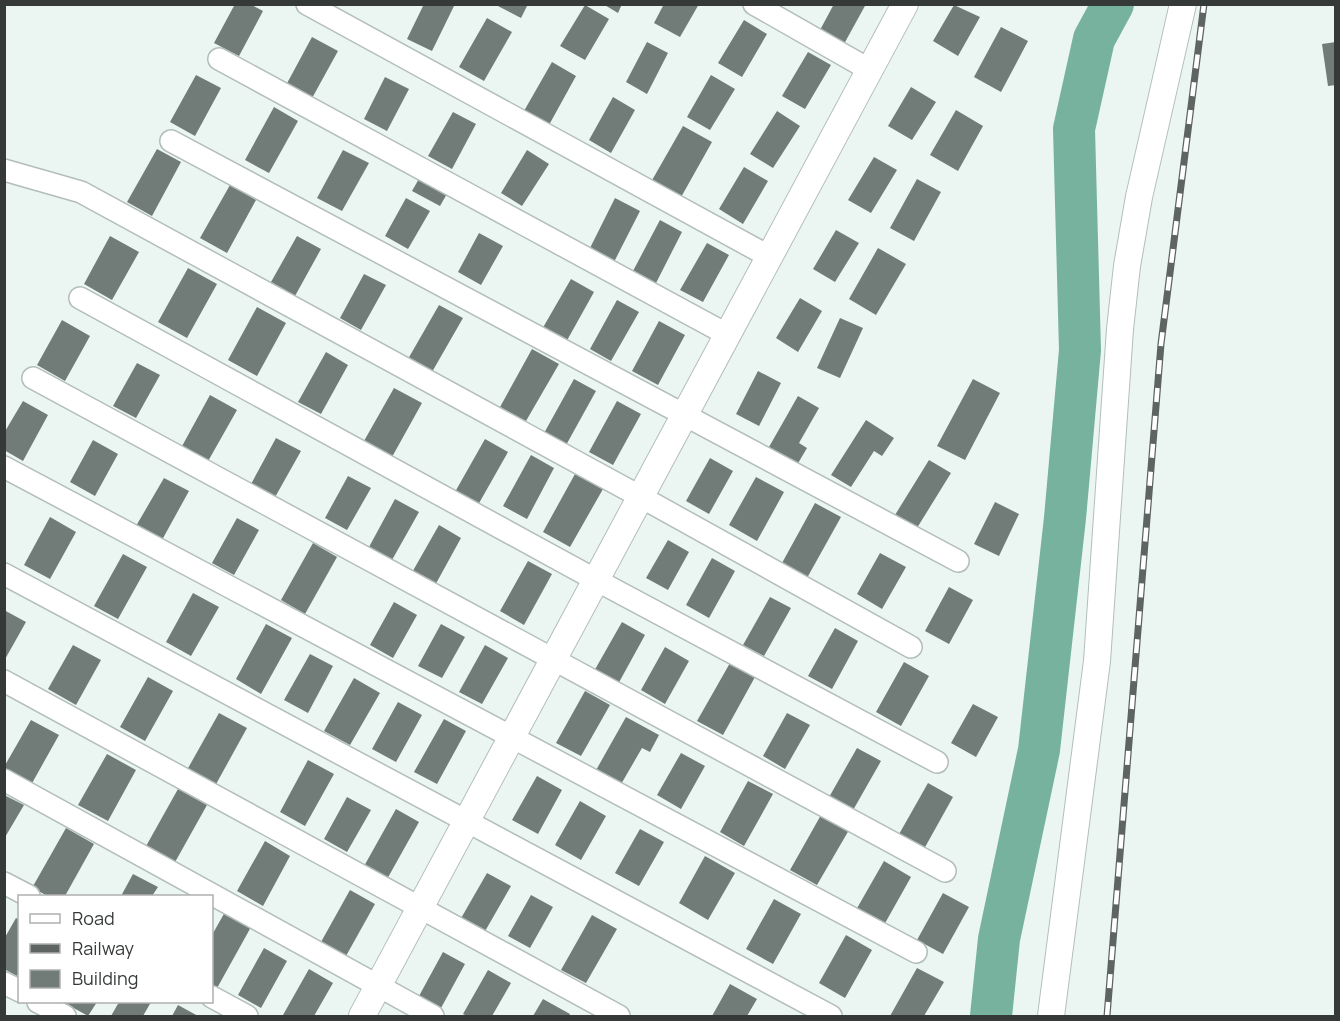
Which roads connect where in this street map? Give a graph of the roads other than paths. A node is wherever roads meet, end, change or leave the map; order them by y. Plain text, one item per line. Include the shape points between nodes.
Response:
1 (307, 4) edge
2 (754, 4) edge
3 (905, 4) edge
4 (1183, 4) edge
5 (219, 59) dead end
6 (870, 70) junction
7 (171, 141) dead end
8 (4, 170) edge
9 (770, 257) junction
10 (80, 298) dead end
11 (728, 335) junction
12 (33, 378) dead end
13 (684, 416) junction
14 (4, 467) edge
15 (641, 497) junction
16 (958, 561) dead end
17 (4, 574) edge
18 (596, 580) junction
19 (911, 647) dead end
20 (554, 659) junction
21 (4, 681) edge
22 (513, 736) junction
23 (937, 762) dead end
24 (4, 780) edge
25 (467, 822) junction
26 (945, 871) dead end
27 (4, 883) edge
28 (25, 895) edge
29 (212, 895) edge
30 (213, 896) edge
31 (421, 908) junction
32 (916, 952) dead end
33 (4, 983) edge
34 (378, 987) junction
35 (18, 991) edge
36 (213, 998) edge
37 (40, 1003) edge
38 (65, 1017) edge
39 (247, 1017) edge
40 (362, 1017) edge
41 (433, 1017) edge
42 (619, 1017) edge
43 (831, 1017) edge
44 (1051, 1017) edge

1 - 9 street
2 - 6 street
3 - 6 street
4 - 44 street via 1138,197 1127,266 1097,661
5 - 11 street
6 - 9 street
7 - 13 street
8 - 15 street via 81,192
9 - 11 street
10 - 18 street
11 - 13 street
12 - 20 street
13 - 15 street
13 - 16 street
14 - 22 street
15 - 18 street
15 - 19 street
17 - 25 street
18 - 20 street
18 - 23 street
20 - 22 street
20 - 26 street
21 - 31 street
22 - 25 street
22 - 32 street
24 - 29 street
25 - 31 street
25 - 43 street
27 - 28 street
30 - 34 street
31 - 34 street
31 - 42 street
33 - 35 street
34 - 40 street
34 - 41 street
36 - 39 street
37 - 38 street

